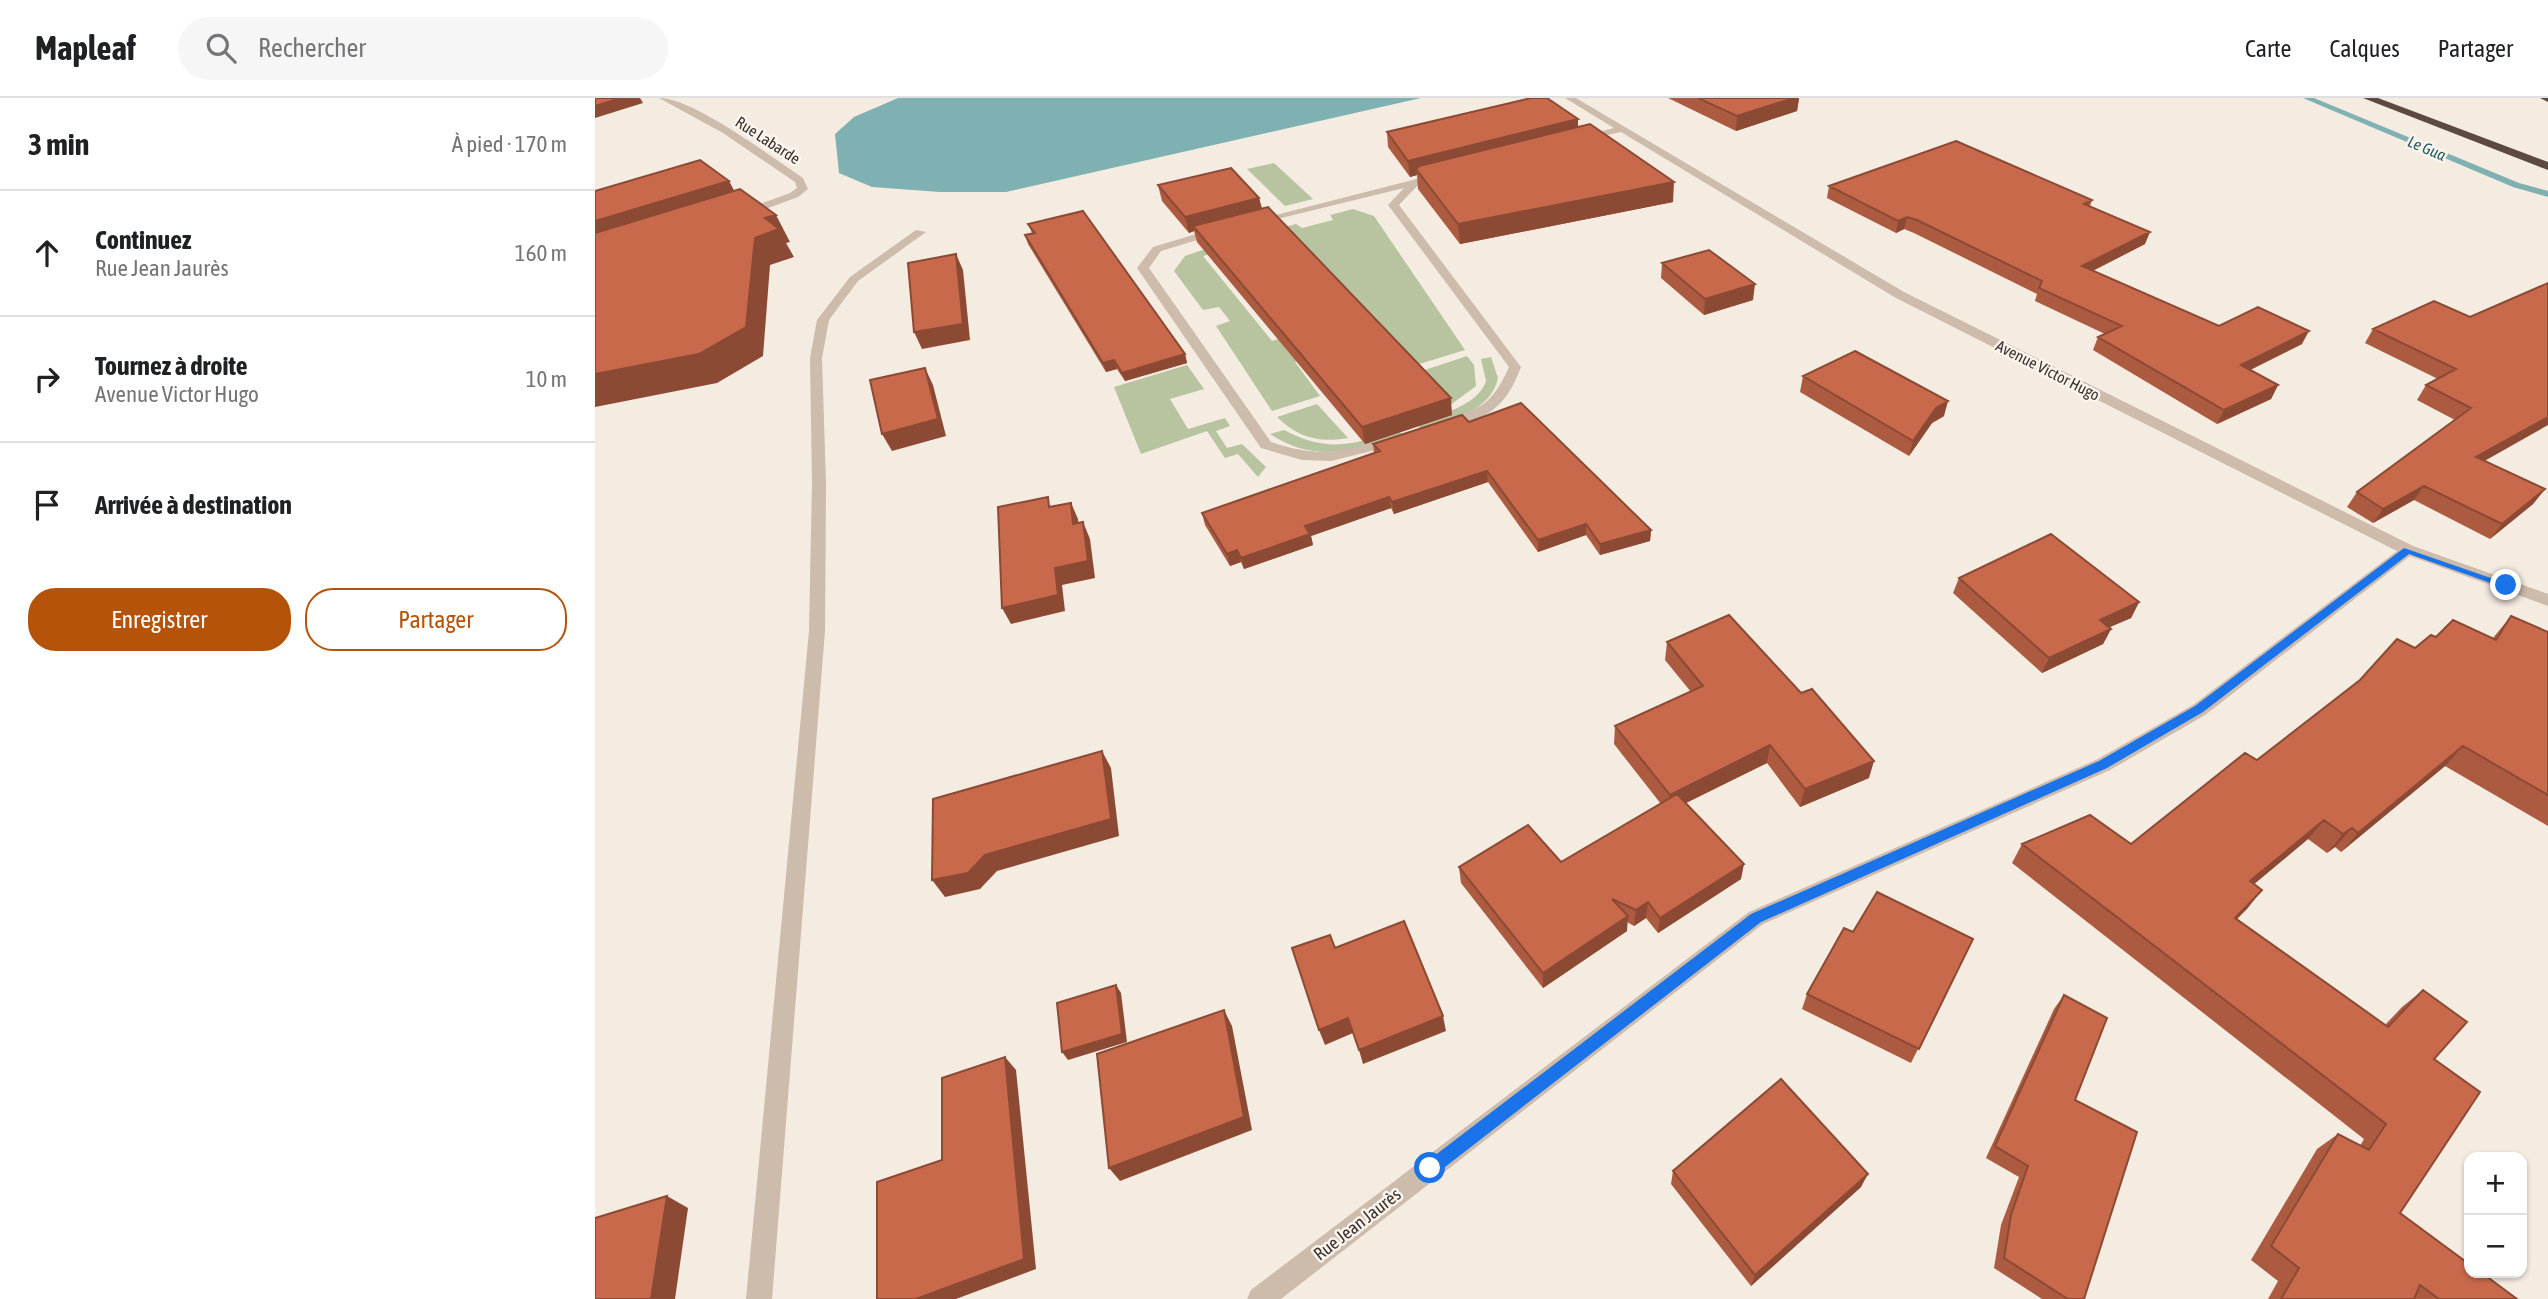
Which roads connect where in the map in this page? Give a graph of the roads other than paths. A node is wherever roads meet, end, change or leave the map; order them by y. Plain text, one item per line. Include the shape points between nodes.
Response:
1 (664, 98) edge
2 (1570, 98) edge
3 (2368, 98) edge
4 (1622, 129) junction
5 (1570, 142) edge
6 (2548, 166) edge
7 (1453, 173) edge
8 (1415, 183) junction
9 (1356, 197) junction
10 (1393, 205) junction
11 (735, 216) edge
12 (920, 232) dead end
13 (1432, 429) edge
14 (1406, 438) edge
15 (2408, 550) junction
16 (2548, 600) edge
17 (759, 1299) edge
18 (1259, 1299) edge

1 - 11 street, Rue Labarde via 726,131 799,180 803,189 795,195
2 - 4 street, Avenue Victor Hugo
3 - 6 highway
4 - 5 street
4 - 15 street, Avenue Victor Hugo via 1900,295
7 - 8 street
8 - 9 street
8 - 10 street
9 - 10 street
9 - 14 street via 1157,249 1143,268 1266,445 1296,456 1343,459
10 - 13 street via 1515,367 1503,398 1483,412
12 - 17 street via 854,279 823,320 816,358 817,631
15 - 16 street, Avenue Victor Hugo
15 - 18 street, Rue Jean Jaurès via 2199,709 2103,765 1756,918

